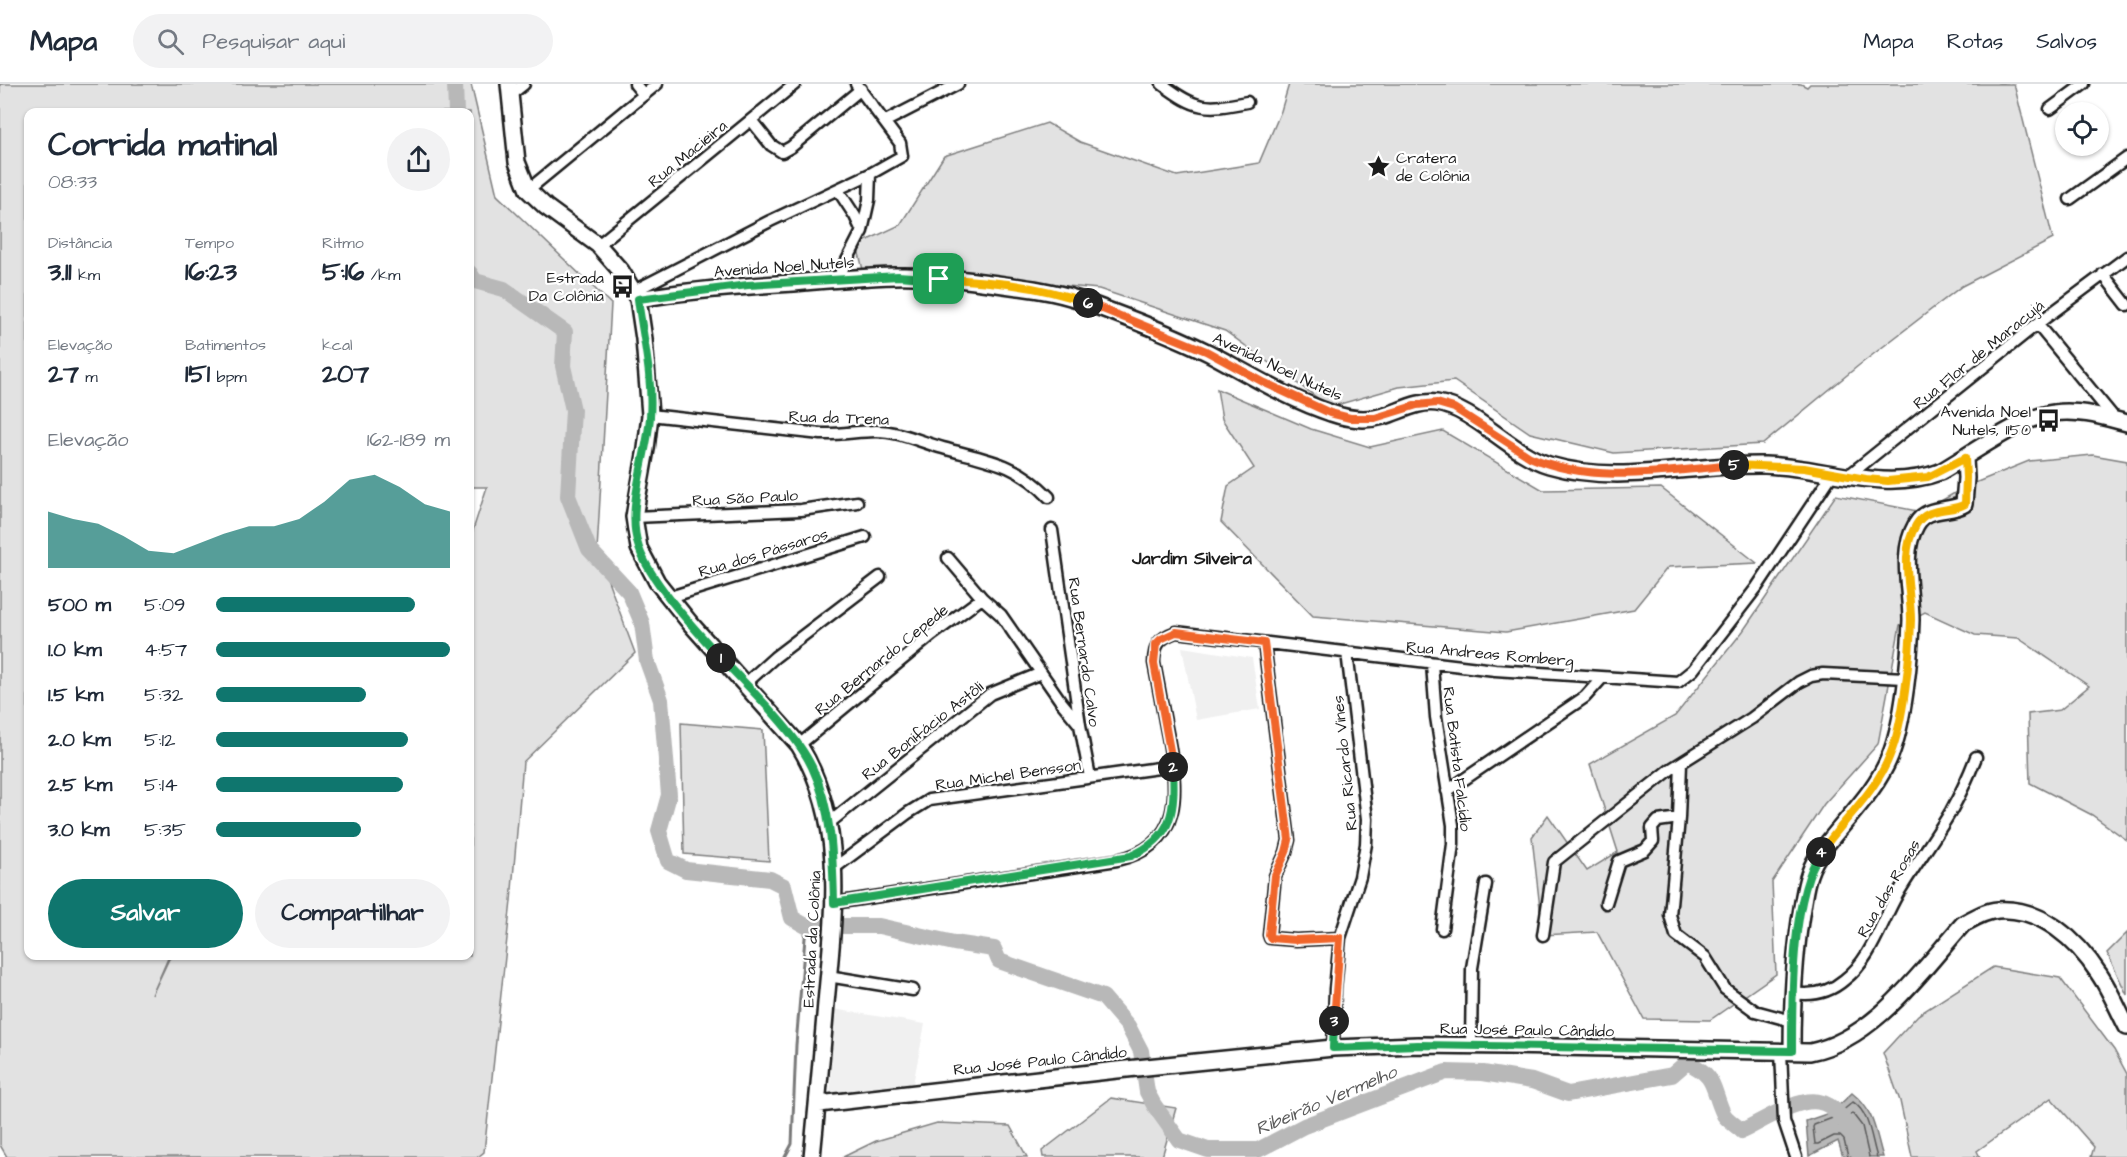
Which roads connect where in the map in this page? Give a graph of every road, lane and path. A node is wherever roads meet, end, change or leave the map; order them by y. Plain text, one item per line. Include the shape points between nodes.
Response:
1 (524, 84) edge
2 (635, 84) edge
3 (657, 84) edge
4 (795, 84) edge
5 (2084, 84) edge
6 (952, 85) edge
7 (1166, 85) edge
8 (859, 87) edge
9 (510, 89) edge
10 (644, 95) junction
11 (1247, 102) dead end
12 (2050, 109) dead end
13 (751, 120) junction
14 (886, 121) junction
15 (2127, 158) edge
16 (870, 174) junction
17 (528, 190) junction
18 (838, 190) junction
19 (2070, 199) dead end
20 (862, 231) junction
21 (598, 245) junction
22 (2127, 257) edge
23 (2103, 274) junction
24 (837, 280) junction
25 (636, 295) junction
26 (2127, 305) edge
27 (2037, 324) junction
28 (650, 415) junction
29 (2121, 421) edge
30 (1965, 458) junction
31 (1833, 473) junction
32 (1848, 476) junction
33 (1049, 496) dead end
34 (857, 502) dead end
35 (634, 517) junction
36 (1052, 530) dead end
37 (865, 537) dead end
38 (948, 558) dead end
39 (880, 577) dead end
40 (670, 597) junction
41 (982, 598) junction
42 (1264, 643) junction
43 (1347, 652) junction
44 (1432, 664) junction
45 (1041, 674) junction
46 (1602, 678) junction
47 (1905, 678) junction
48 (745, 684) junction
49 (1080, 725) junction
50 (799, 745) junction
51 (1976, 757) dead end
52 (1681, 763) junction
53 (1173, 766) junction
54 (1090, 777) junction
55 (1447, 790) junction
56 (1679, 818) junction
57 (829, 823) junction
58 (833, 869) junction
59 (1486, 884) dead end
60 (834, 903) junction
61 (1606, 903) dead end
62 (1442, 929) dead end
63 (1542, 935) dead end
64 (1340, 938) junction
65 (828, 976) junction
66 (913, 990) dead end
67 (1793, 993) junction
68 (1792, 1021) junction
69 (2127, 1027) edge
70 (1471, 1046) junction
71 (1333, 1048) junction
72 (1786, 1051) junction
73 (819, 1104) junction
74 (812, 1157) edge
75 (1796, 1157) edge

1 - 9 street
2 - 10 street
3 - 10 street
4 - 13 street, Rua Macieira
5 - 12 street
6 - 14 street
7 - 11 street via 1201,106 1215,108
8 - 13 street via 782,152 771,146
8 - 14 street
9 - 17 street, Estrada da Colônia via 517,162
10 - 17 street
13 - 21 street, Rua Macieira
14 - 16 street via 900,143 902,156
15 - 19 street
16 - 18 street
16 - 20 street
17 - 21 street, Estrada da Colônia
18 - 20 street
18 - 25 street via 760,226
20 - 24 street
21 - 25 street, Estrada da Colônia via 615,262
22 - 23 street, Rua Flor de Maracujá
23 - 26 street
23 - 27 street, Rua Flor de Maracujá
24 - 25 street, Avenida Noel Nutels
24 - 31 street, Avenida Noel Nutels via 898,276 957,279 1060,294 1206,351 1330,413 1375,418 1423,404 1444,405 1472,418 1530,457 1576,472 1643,473 1743,465
25 - 28 street, Estrada da Colônia
27 - 29 street
27 - 32 street, Rua Flor de Maracujá
28 - 33 street, Rua da Trena via 821,434 879,431 1002,463
28 - 35 street, Estrada da Colônia
29 - 30 street, Avenida Noel Nutels via 2078,413 2043,415
30 - 32 street, Avenida Noel Nutels via 1940,472 1918,478 1888,481
30 - 47 street via 1965,504 1927,515 1916,526 1908,544 1911,619
31 - 32 street, Avenida Noel Nutels
31 - 46 street, Rua Andreas Romberg via 1757,587 1693,669 1678,682
34 - 35 street, Rua São Paulo via 801,510
35 - 40 street, Estrada da Colônia via 645,562
36 - 49 street, Rua Bernardo Calvo
37 - 40 street, Rua dos Pássaros
38 - 41 street
39 - 48 street
40 - 48 street, Estrada da Colônia
41 - 45 street via 1001,615
41 - 50 street, Rua Bernardo Cepede
42 - 43 street, Rua Andreas Romberg
42 - 53 street, Rua Andreas Romberg via 1176,632 1161,639 1154,650 1154,663
42 - 64 street via 1289,840 1275,876 1269,935 1282,940
43 - 44 street, Rua Andreas Romberg
43 - 64 street, Rua Ricardo Vines via 1366,844
44 - 46 street, Rua Andreas Romberg
44 - 55 street, Rua Batista Falcídio
45 - 49 street
45 - 57 street, Rua Bonifácio Astôli via 990,694
46 - 55 street via 1585,697
47 - 52 street via 1811,676
47 - 67 street via 1904,700 1890,755 1874,784 1827,842 1809,874
48 - 50 street, Estrada da Colônia
49 - 54 street, Rua Bernardo Calvo
50 - 57 street, Estrada da Colônia via 812,767
51 - 67 street, Rua das Rosas via 1952,810 1897,895 1861,963 1834,988 1810,995
52 - 56 street
52 - 63 street via 1554,862
53 - 54 street, Rua Michel Bensson
53 - 60 street via 1172,818 1155,842 1131,856
54 - 58 street, Rua Michel Bensson via 930,800
55 - 62 street, Rua Batista Falcídio via 1453,844
56 - 61 street via 1658,821 1652,828 1653,841 1645,850 1619,861
56 - 68 street via 1670,915 1676,935 1704,957 1725,989 1755,1011
57 - 58 street, Estrada da Colônia
58 - 60 street, Estrada da Colônia
59 - 70 street via 1472,968
60 - 65 street, Estrada da Colônia
64 - 71 street, Rua Ricardo Vines
65 - 66 street
65 - 73 street, Estrada da Colônia
67 - 68 street
68 - 72 street
69 - 72 street, Rua José Paulo Cândido via 2101,976 2061,931 2040,918 1998,910 1963,924 1875,1020 1856,1034 1826,1049
70 - 71 street, Rua José Paulo Cândido
70 - 72 street, Rua José Paulo Cândido
71 - 73 street, Rua José Paulo Cândido
72 - 75 street via 1782,1101
73 - 74 street, Estrada da Colônia

